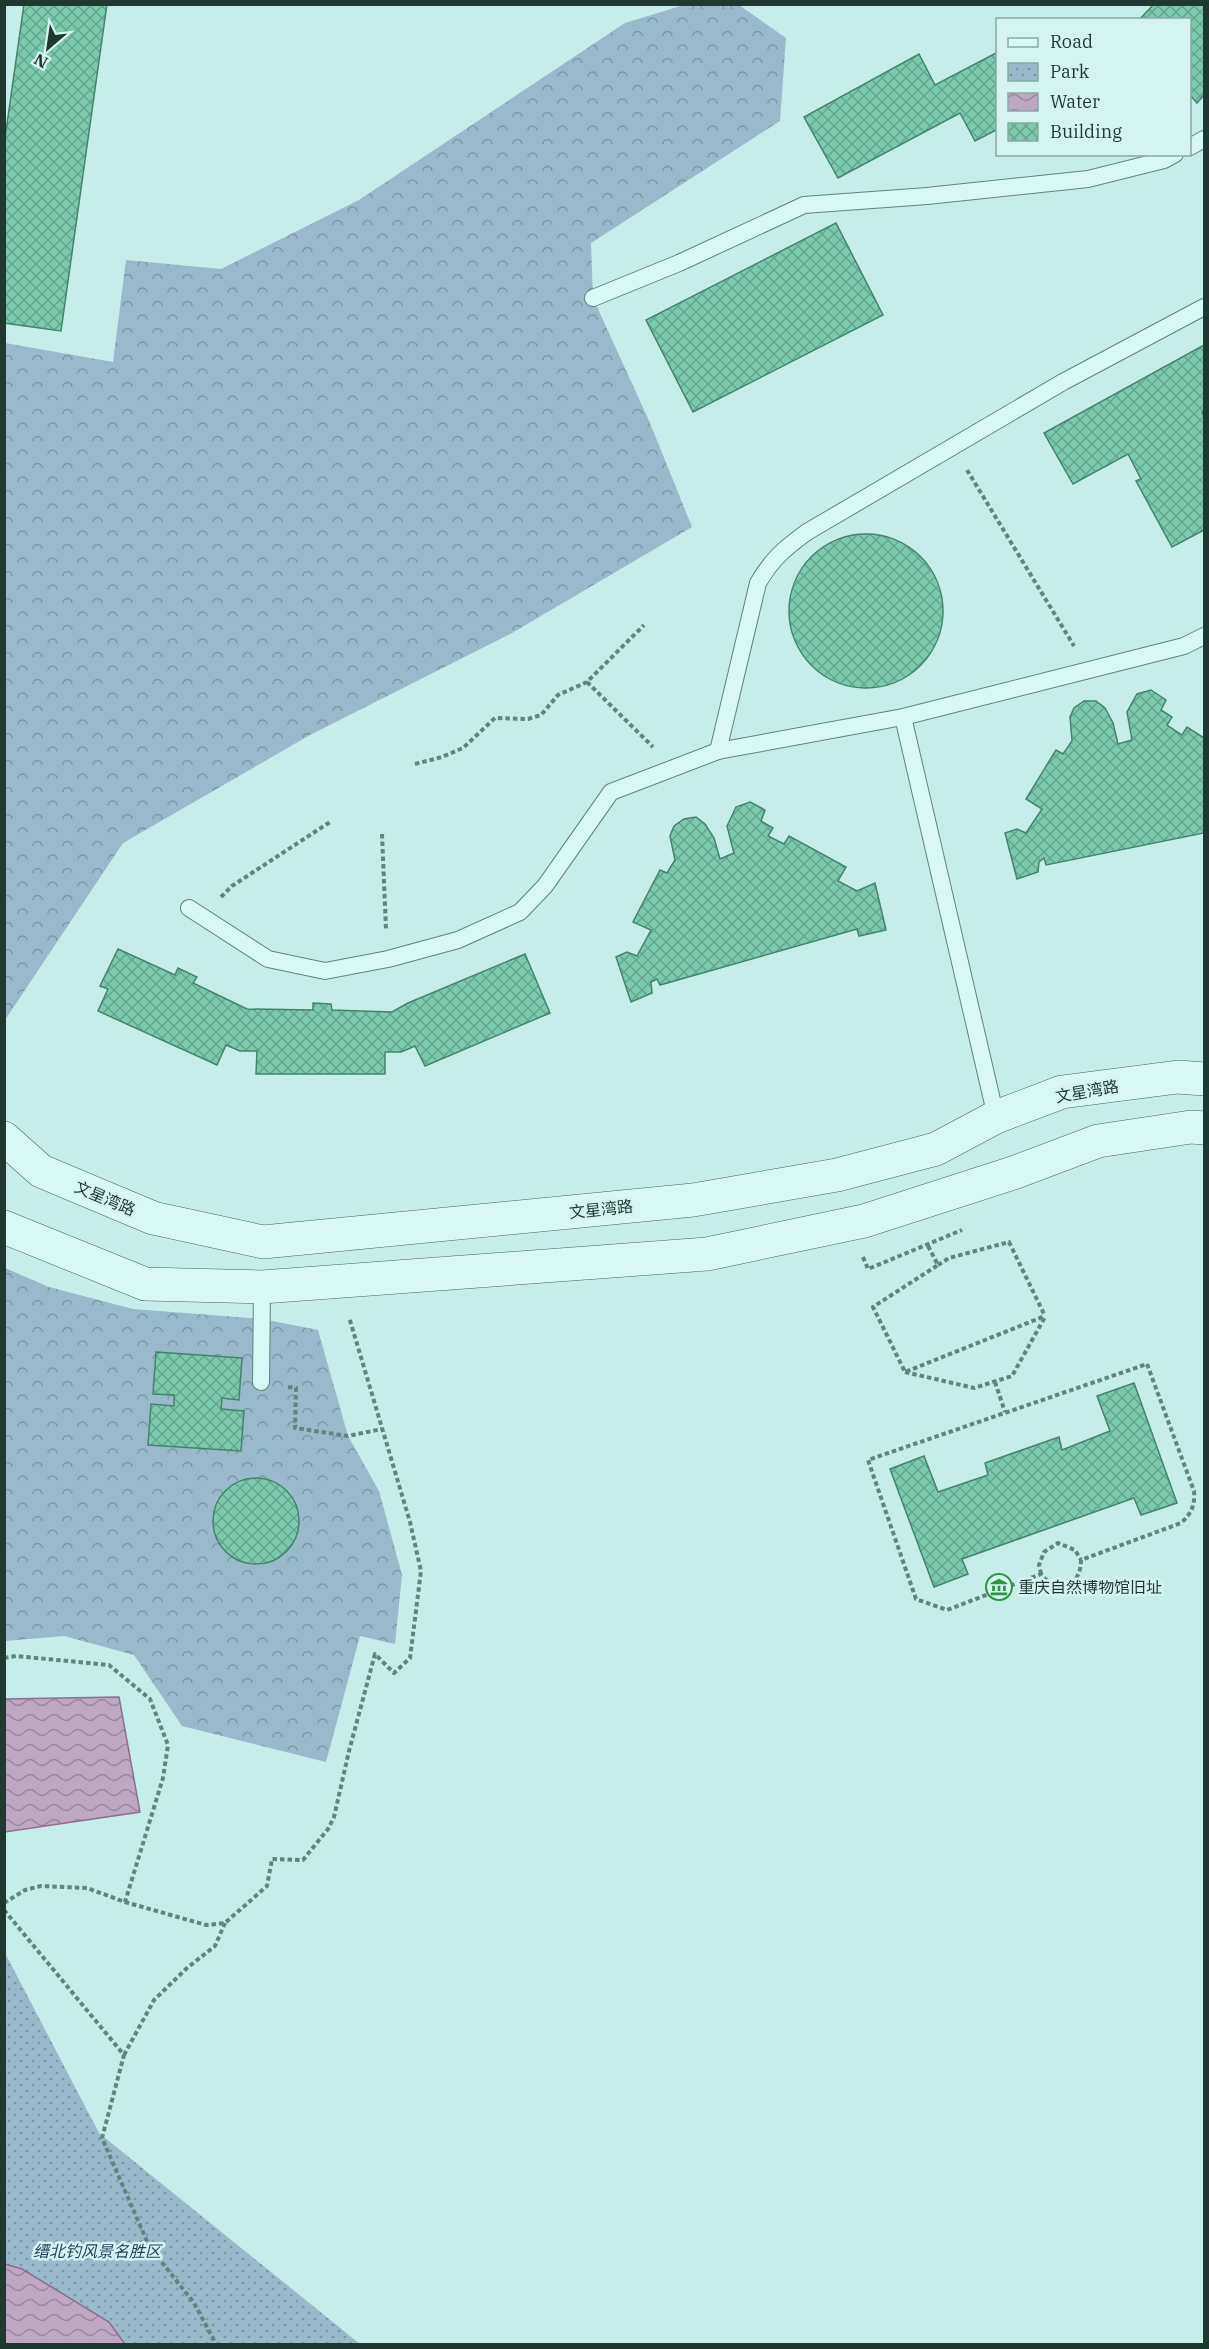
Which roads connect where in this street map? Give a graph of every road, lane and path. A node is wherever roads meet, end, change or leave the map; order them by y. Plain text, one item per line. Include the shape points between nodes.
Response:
1 (1171, 156) edge
2 (593, 298) dead end
3 (1204, 308) edge
4 (952, 447) junction
5 (644, 625) dead end
6 (1204, 636) edge
7 (1089, 671) junction
8 (587, 682) junction
9 (903, 717) junction
10 (718, 751) junction
11 (415, 764) dead end
12 (675, 768) junction
13 (330, 822) dead end
14 (382, 834) dead end
15 (232, 885) dead end
16 (189, 908) dead end
17 (388, 959) junction
18 (1204, 1079) edge
19 (996, 1117) junction
20 (1204, 1128) edge
21 (4, 1138) edge
22 (4, 1227) edge
23 (965, 1229) dead end
24 (928, 1246) junction
25 (938, 1265) junction
26 (868, 1269) dead end
27 (341, 1282) junction
28 (262, 1287) junction
29 (1045, 1316) junction
30 (905, 1372) junction
31 (261, 1382) joint
32 (994, 1382) junction
33 (1005, 1412) junction
34 (382, 1429) junction
35 (1082, 1560) junction
36 (1041, 1574) junction
37 (4, 1658) edge
38 (125, 1902) junction
39 (4, 1903) edge
40 (4, 1910) edge
41 (225, 1923) junction
42 (124, 2055) junction
43 (216, 2344) edge

1 - 2 lane via 1088,179 804,205
3 - 4 lane via 1063,382
4 - 7 path
4 - 10 lane via 807,532 769,563 758,583
5 - 8 path
6 - 7 lane via 1184,646
7 - 9 lane
8 - 11 path via 558,695 541,715 528,719 495,718 463,747 442,758
8 - 12 path
9 - 10 lane
9 - 19 lane
10 - 12 lane
12 - 17 lane via 611,792 546,886 520,912 458,940
13 - 15 path
14 - 17 path
16 - 17 lane via 268,958 325,971
18 - 19 main road, 文星湾路 via 1178,1077 1062,1092
19 - 21 main road, 文星湾路 via 936,1149 826,1177 693,1200 263,1242 153,1218 41,1171
20 - 27 main road via 1098,1141 864,1221 707,1254
22 - 28 main road via 145,1284
23 - 24 path
24 - 25 path
24 - 26 path
25 - 29 path via 949,1258 1009,1242
25 - 30 path via 873,1307
27 - 28 main road
27 - 34 path
28 - 31 lane
29 - 30 path
29 - 32 path via 1012,1376
30 - 32 path via 974,1388
31 - 34 path via 296,1388 295,1428 348,1436
32 - 33 path
33 - 35 path via 1147,1364 1194,1491 1195,1505 1181,1523
33 - 36 path via 868,1460 916,1599 947,1610
34 - 41 path via 421,1571 410,1658 394,1673 375,1654 331,1823 303,1860 272,1859 267,1886
35 - 36 path via 1076,1580 1068,1586 1054,1585
35 - 36 path via 1075,1550 1058,1543 1044,1552
37 - 38 path via 109,1665 150,1699 168,1745 163,1778
38 - 39 path via 87,1888 41,1886 24,1890
38 - 41 path via 206,1925
40 - 42 path
41 - 42 path via 215,1946 154,2000
42 - 43 path via 102,2138 149,2246 194,2303

